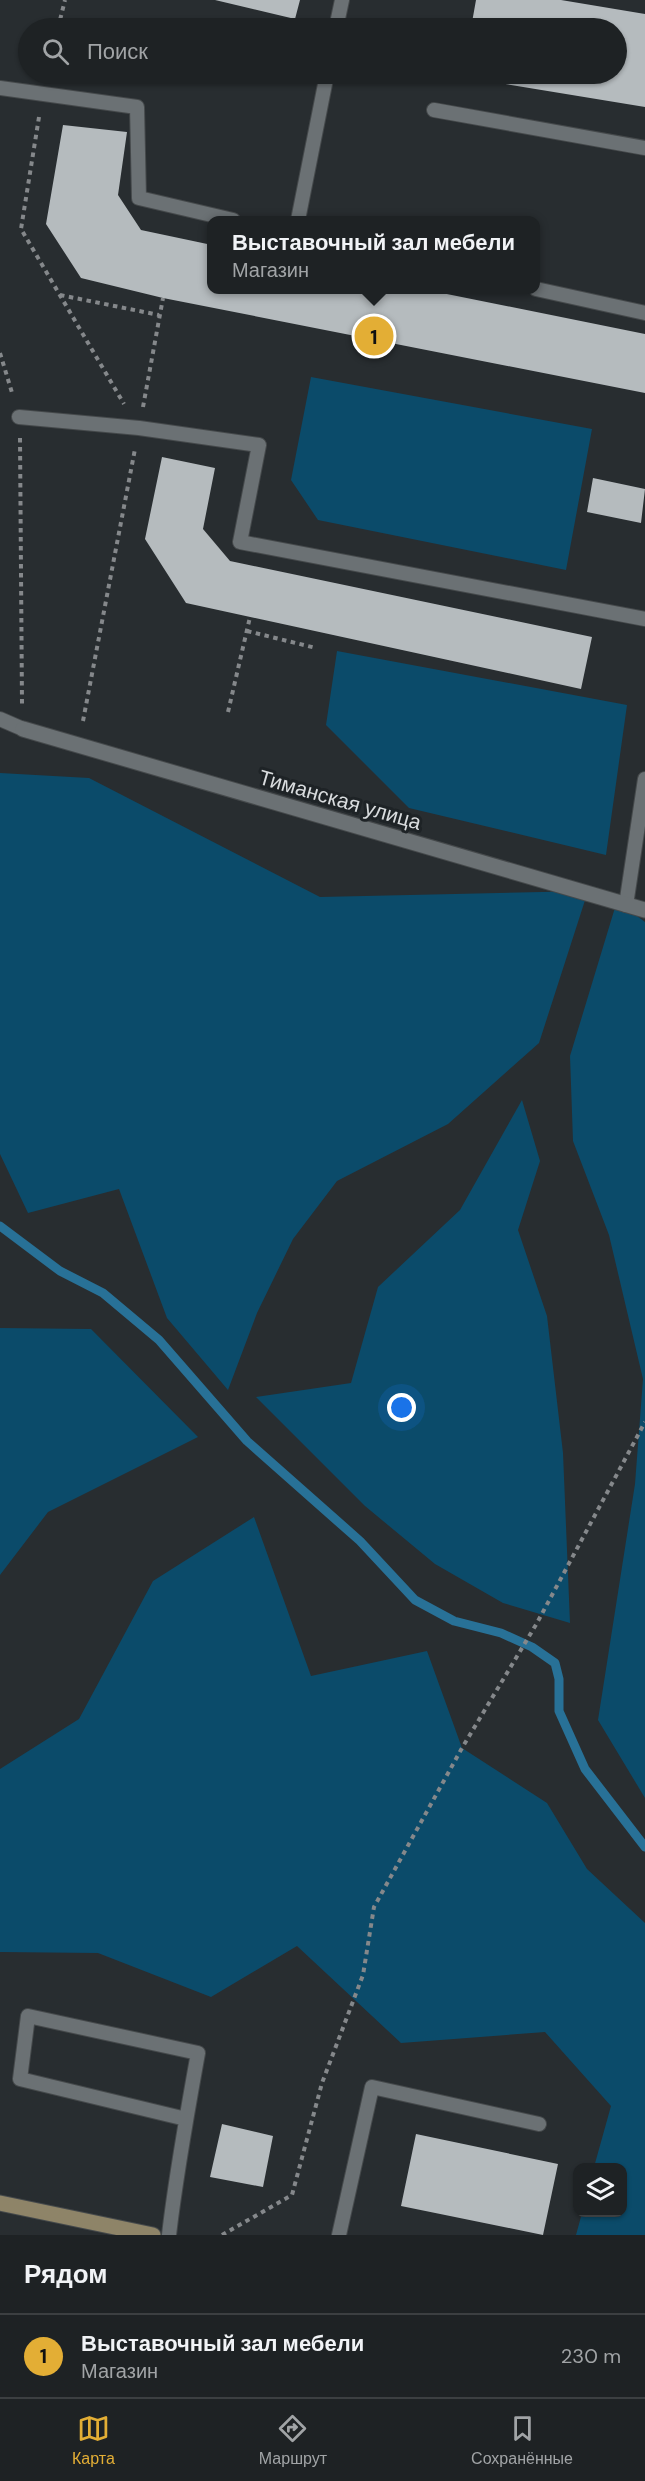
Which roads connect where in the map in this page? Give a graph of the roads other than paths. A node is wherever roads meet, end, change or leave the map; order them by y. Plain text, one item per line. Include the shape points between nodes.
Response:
1 (342, 0) edge
2 (338, 18) edge
3 (325, 84) edge
4 (0, 88) edge
5 (434, 110) dead end
6 (645, 148) edge
7 (216, 216) edge
8 (299, 216) edge
9 (540, 290) edge
10 (645, 313) edge
11 (19, 417) road end
12 (645, 619) edge
13 (0, 719) edge
14 (23, 729) joint
15 (645, 779) edge
16 (626, 905) junction
17 (645, 910) edge
18 (186, 2118) junction
19 (538, 2124) dead end
20 (0, 2203) edge
21 (153, 2235) edge
22 (169, 2235) edge
23 (339, 2235) edge

1 - 2 lane
3 - 8 lane
4 - 7 lane via 137,107 139,198
5 - 6 lane
9 - 10 lane
11 - 12 lane via 259,445 240,542
13 - 14 lane
14 - 16 street, Тиманская улица
15 - 16 lane
16 - 17 street, Тиманская улица
18 - 18 lane via 198,2053 28,2016 20,2079
18 - 22 lane
19 - 23 lane via 372,2087
20 - 21 main road

